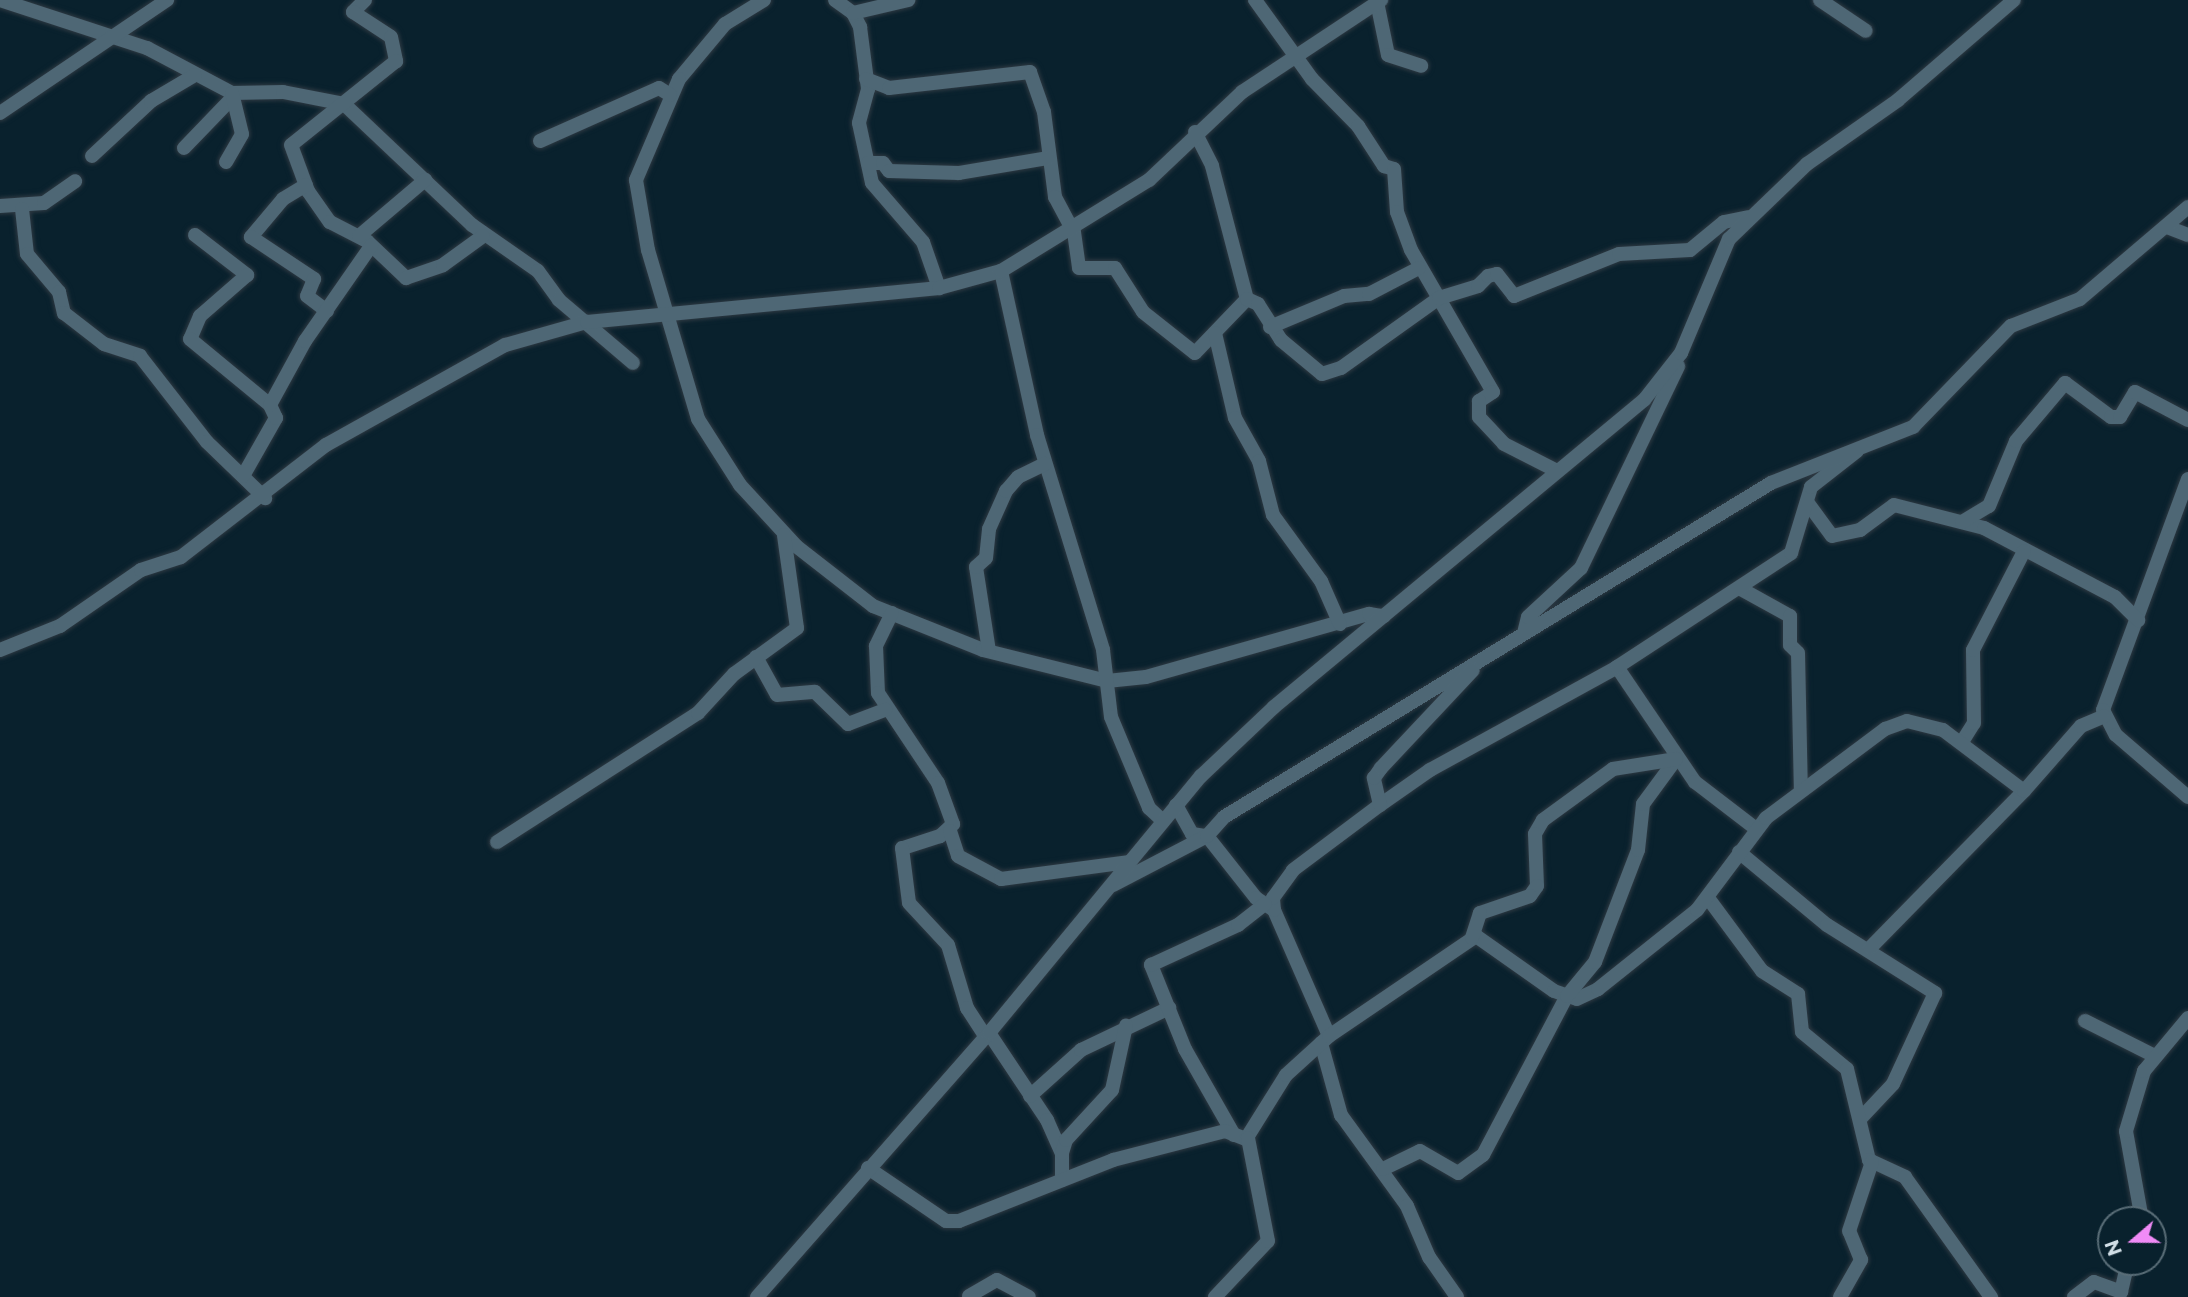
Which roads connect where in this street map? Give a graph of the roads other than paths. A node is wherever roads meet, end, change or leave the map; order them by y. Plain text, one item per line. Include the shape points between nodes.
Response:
1 (0, 0) edge
2 (167, 0) edge
3 (365, 0) edge
4 (764, 0) edge
5 (835, 0) edge
6 (908, 0) edge
7 (1255, 0) edge
8 (1820, 0) edge
9 (2014, 0) edge
10 (1379, 1) edge
11 (853, 13) junction
12 (1866, 31) dead end
13 (109, 38) junction
14 (1294, 55) junction
15 (1421, 66) dead end
16 (195, 75) junction
17 (866, 79) junction
18 (233, 95) junction
19 (670, 95) junction
20 (344, 104) junction
21 (0, 113) edge
22 (1195, 132) junction
23 (540, 141) dead end
24 (184, 148) dead end
25 (92, 156) dead end
26 (1048, 158) junction
27 (226, 162) dead end
28 (869, 163) junction
29 (425, 180) junction
30 (75, 181) dead end
31 (306, 185) junction
32 (0, 206) edge
33 (2188, 207) edge
34 (22, 209) junction
35 (1749, 217) junction
36 (2167, 227) junction
37 (1070, 230) junction
38 (195, 235) dead end
39 (2188, 235) edge
40 (359, 236) junction
41 (483, 236) junction
42 (371, 246) junction
43 (1419, 268) junction
44 (1001, 271) junction
45 (939, 288) junction
46 (1439, 298) junction
47 (1247, 299) junction
48 (327, 312) junction
49 (667, 314) junction
50 (587, 322) junction
51 (1270, 327) junction
52 (1215, 333) junction
53 (1681, 354) junction
54 (633, 363) dead end
55 (270, 405) junction
56 (2188, 420) edge
57 (1861, 449) junction
58 (1045, 464) junction
59 (1555, 470) junction
60 (243, 476) junction
61 (2188, 479) edge
62 (265, 498) junction
63 (1807, 502) junction
64 (1962, 522) junction
65 (784, 533) junction
66 (2024, 551) junction
67 (1741, 589) junction
68 (892, 613) junction
69 (1384, 616) junction
70 (2138, 620) junction
71 (1340, 624) junction
72 (1524, 633) junction
73 (0, 650) edge
74 (989, 651) junction
75 (757, 656) junction
76 (1476, 665) junction
77 (1616, 667) junction
78 (1107, 681) junction
79 (885, 710) junction
80 (2104, 716) junction
81 (1962, 742) junction
82 (1676, 759) junction
83 (1801, 791) junction
84 (2024, 792) junction
85 (2188, 797) edge
86 (1176, 805) junction
87 (1380, 805) junction
88 (1163, 821) junction
89 (1755, 828) junction
90 (950, 831) junction
91 (1207, 836) junction
92 (497, 842) dead end
93 (1738, 852) junction
94 (1128, 862) junction
95 (1108, 887) junction
96 (1708, 898) junction
97 (1269, 907) junction
98 (1472, 938) junction
99 (1870, 948) junction
100 (1567, 996) junction
101 (1169, 1008) junction
102 (2188, 1018) edge
103 (2085, 1021) dead end
104 (1126, 1026) junction
105 (988, 1035) junction
106 (1325, 1039) junction
107 (2153, 1055) junction
108 (1030, 1096) junction
109 (1862, 1116) junction
110 (1241, 1137) junction
111 (1062, 1153) junction
112 (1872, 1162) junction
113 (868, 1168) junction
114 (1383, 1169) junction
115 (1062, 1180) junction
116 (2139, 1206) edge
117 (2125, 1276) edge
118 (969, 1296) edge
119 (757, 1297) edge
120 (1029, 1297) edge
121 (1215, 1297) edge
122 (1457, 1297) edge
123 (1840, 1297) edge
124 (1991, 1297) edge
125 (2074, 1297) edge

1 - 13 street
2 - 13 street
3 - 20 street via 353,12 391,37 397,56 386,74
4 - 19 street via 725,24
5 - 11 street
6 - 11 street
7 - 14 street
8 - 12 street
9 - 35 street via 1898,100 1807,164
10 - 14 street
10 - 15 street via 1388,55
11 - 17 street
13 - 16 street via 159,54
13 - 21 street
14 - 22 street
14 - 43 street via 1358,126 1384,166 1394,169 1397,212
16 - 18 street
16 - 25 street via 151,101
17 - 26 street via 889,88 1030,72 1037,79
17 - 28 street via 859,123
18 - 20 street via 283,92
18 - 24 street
18 - 27 street via 242,134
19 - 23 street via 659,88
19 - 49 street via 636,180
20 - 29 street
20 - 31 street via 291,145
22 - 37 street via 1149,180
22 - 47 street via 1209,156
26 - 28 street via 959,173 889,171 883,163
26 - 37 street via 1060,214
28 - 45 street via 878,197 923,242
29 - 40 street
29 - 41 street
30 - 34 street via 44,203
31 - 40 street via 330,222
31 - 48 street via 283,199 251,237 314,279 307,296
32 - 34 street
33 - 36 street
34 - 60 street via 27,254 59,292 64,313 104,344 140,356 207,442
35 - 46 street via 1724,222 1690,250 1619,254 1509,296 1497,274
35 - 53 street via 1714,264
36 - 39 street
36 - 57 street via 2080,299 2011,326 1948,384 1913,427
37 - 44 street
37 - 52 street via 1079,268 1115,268 1143,312 1184,348 1198,352
38 - 55 street via 247,275 200,316 190,339
40 - 42 street
41 - 42 street via 443,265 410,278
41 - 50 street via 538,271 559,300
42 - 48 street
43 - 46 street
43 - 51 street via 1369,295 1344,296
44 - 45 street
44 - 58 street
45 - 49 street
46 - 51 street via 1341,368 1322,374
46 - 59 street via 1493,392 1479,401 1479,417 1503,444
47 - 51 street via 1258,304
47 - 52 street
48 - 55 street
49 - 50 street
49 - 65 street via 704,432 740,485
50 - 54 street
50 - 62 street via 505,345 439,378 326,445
52 - 71 street via 1235,418 1259,461 1273,515 1321,581
53 - 59 street via 1644,400
53 - 72 street via 1664,405 1581,568 1528,617
55 - 60 street via 276,418
56 - 64 street via 2135,392 2120,417 2111,416 2065,383 2016,441 1989,506
57 - 63 street via 1811,487
57 - 72 street via 1771,483
58 - 74 street via 1018,477 1006,491 989,529 986,558 976,567
58 - 78 street via 1103,650
59 - 69 street
60 - 62 street
61 - 70 street
62 - 73 street via 181,557 141,570 60,626
63 - 64 street via 1832,536 1860,530 1887,506
63 - 67 street via 1791,553
64 - 66 street
65 - 68 street via 853,591
65 - 75 street via 797,628
66 - 70 street via 2115,597
66 - 81 street via 1973,650 1974,723
67 - 77 street
67 - 83 street via 1790,616 1790,645 1798,653
68 - 74 street
68 - 79 street via 874,658
69 - 71 street via 1368,614
69 - 86 street via 1244,733
70 - 80 street via 2108,690
71 - 78 street via 1146,677
72 - 76 street
74 - 78 street
75 - 79 street via 777,695 815,692 848,724
75 - 92 street via 698,713
76 - 87 street via 1452,698 1374,778
76 - 91 street via 1224,817
77 - 82 street
77 - 87 street via 1430,770
78 - 88 street via 1111,717 1136,781 1149,808
79 - 90 street via 938,783 951,816
80 - 84 street via 2081,726
80 - 85 street via 2116,735
81 - 83 street via 1943,730 1903,721
81 - 84 street
82 - 89 street via 1713,801
82 - 98 street via 1613,769 1543,820 1535,834 1537,886 1530,896 1480,913
82 - 100 street via 1643,804 1638,850 1595,962
83 - 89 street
84 - 99 street
86 - 88 street
86 - 91 street via 1192,834
87 - 97 street via 1293,870
88 - 94 street
89 - 93 street
90 - 94 street via 958,856 1001,879
90 - 105 street via 902,848 909,903 948,945 967,1008
91 - 95 street
91 - 97 street
93 - 96 street
93 - 99 street via 1826,925
94 - 95 street
95 - 105 street
96 - 100 street via 1598,989 1577,999
96 - 109 street via 1762,971 1802,999 1799,1026 1847,1069
97 - 101 street via 1151,965
97 - 106 street
98 - 100 street
98 - 106 street
99 - 109 street via 1935,993 1894,1084
100 - 114 street via 1483,1155 1458,1173 1420,1151
101 - 104 street
101 - 110 street
102 - 107 street
103 - 107 street
104 - 108 street via 1081,1050
104 - 111 street via 1112,1090 1066,1140
105 - 108 street
105 - 113 street
106 - 110 street via 1286,1075
106 - 114 street via 1341,1115
107 - 116 street via 2125,1144
108 - 111 street
109 - 112 street
110 - 115 street via 1217,1132
110 - 121 street via 1268,1241
111 - 115 street
112 - 123 street via 1849,1231 1861,1259
112 - 124 street via 1905,1177
113 - 115 street via 946,1221
113 - 119 street
114 - 122 street
117 - 125 street via 2121,1292 2094,1282
118 - 120 street via 998,1280

